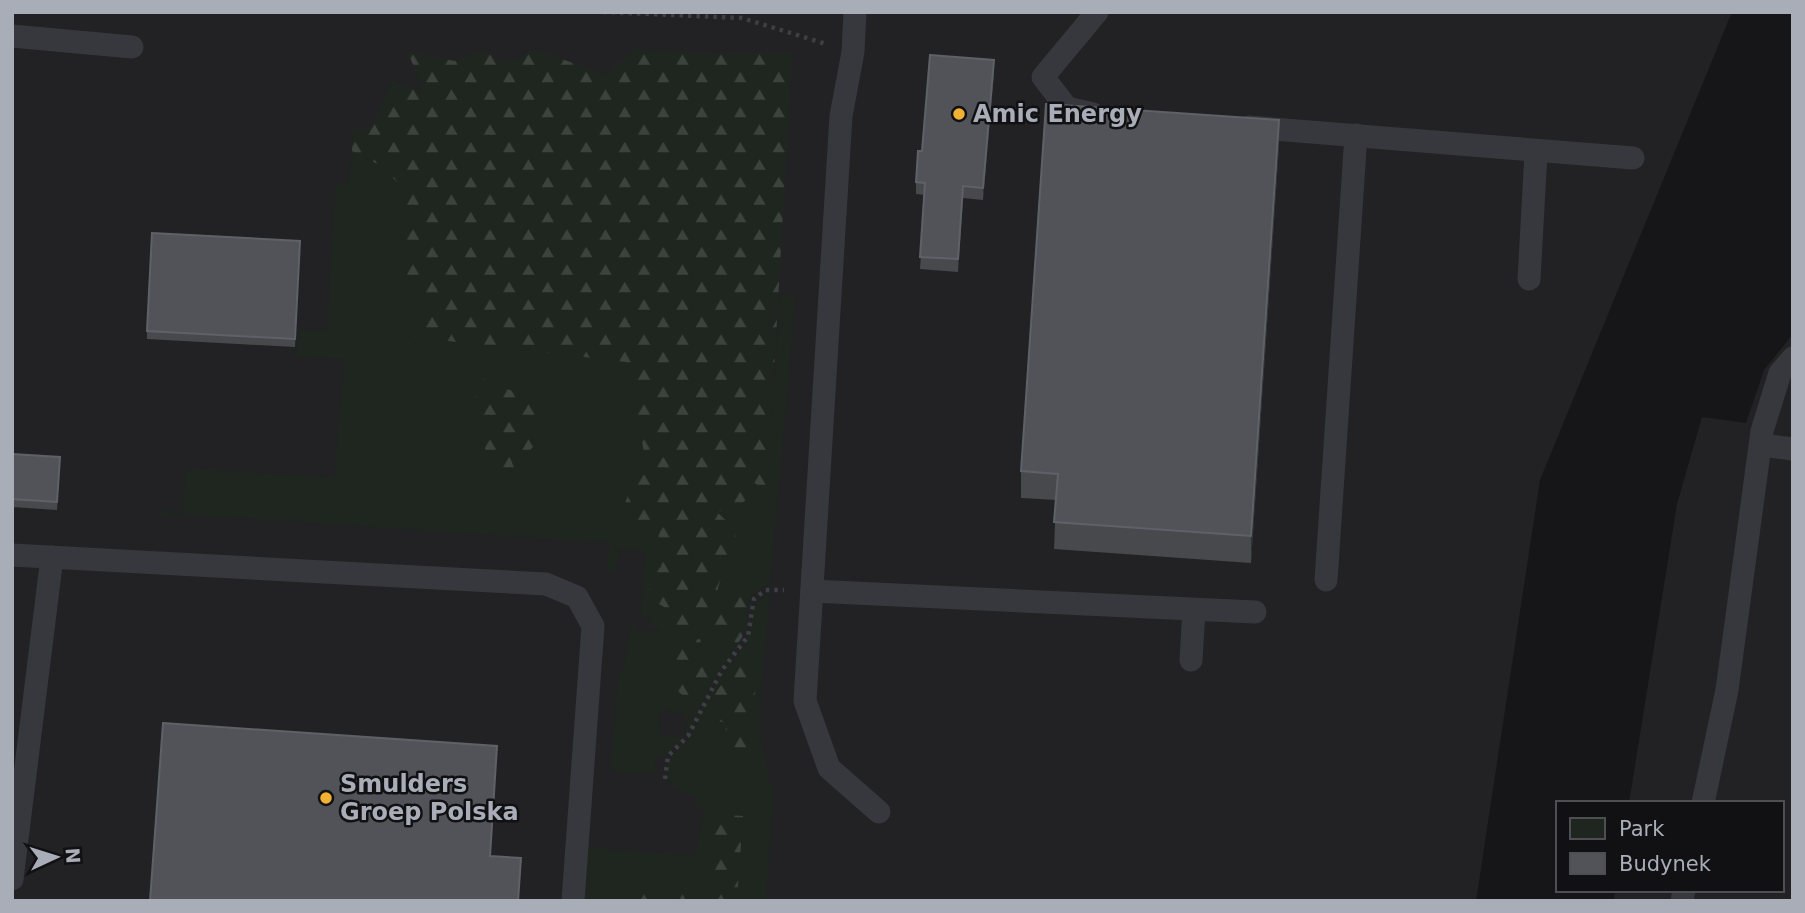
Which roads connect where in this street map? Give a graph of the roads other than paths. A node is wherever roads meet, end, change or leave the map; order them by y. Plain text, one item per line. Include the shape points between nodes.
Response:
1 (855, 12) edge
2 (1097, 12) edge
3 (12, 36) edge
4 (132, 47) dead end
5 (1111, 117) edge
6 (1233, 126) edge
7 (1356, 135) junction
8 (1536, 153) junction
9 (1633, 158) dead end
10 (1529, 279) dead end
11 (1793, 358) edge
12 (1761, 445) junction
13 (1793, 449) edge
14 (12, 555) edge
15 (52, 557) junction
16 (1326, 580) dead end
17 (812, 591) junction
18 (1194, 610) junction
19 (1255, 612) dead end
20 (1191, 660) dead end
21 (1703, 801) edge
22 (879, 812) dead end
23 (12, 879) edge
24 (573, 901) edge

1 - 17 lane via 841,117
2 - 5 lane via 1043,77 1067,107
3 - 4 lane
6 - 7 lane
7 - 8 lane
7 - 16 lane
8 - 9 lane
8 - 10 lane
11 - 12 lane via 1780,373
12 - 13 lane
12 - 21 lane via 1727,690
14 - 15 lane
15 - 23 lane
15 - 24 lane via 545,584 577,597 593,626
17 - 18 lane
17 - 22 lane via 805,701 829,768
18 - 19 lane
18 - 20 lane

